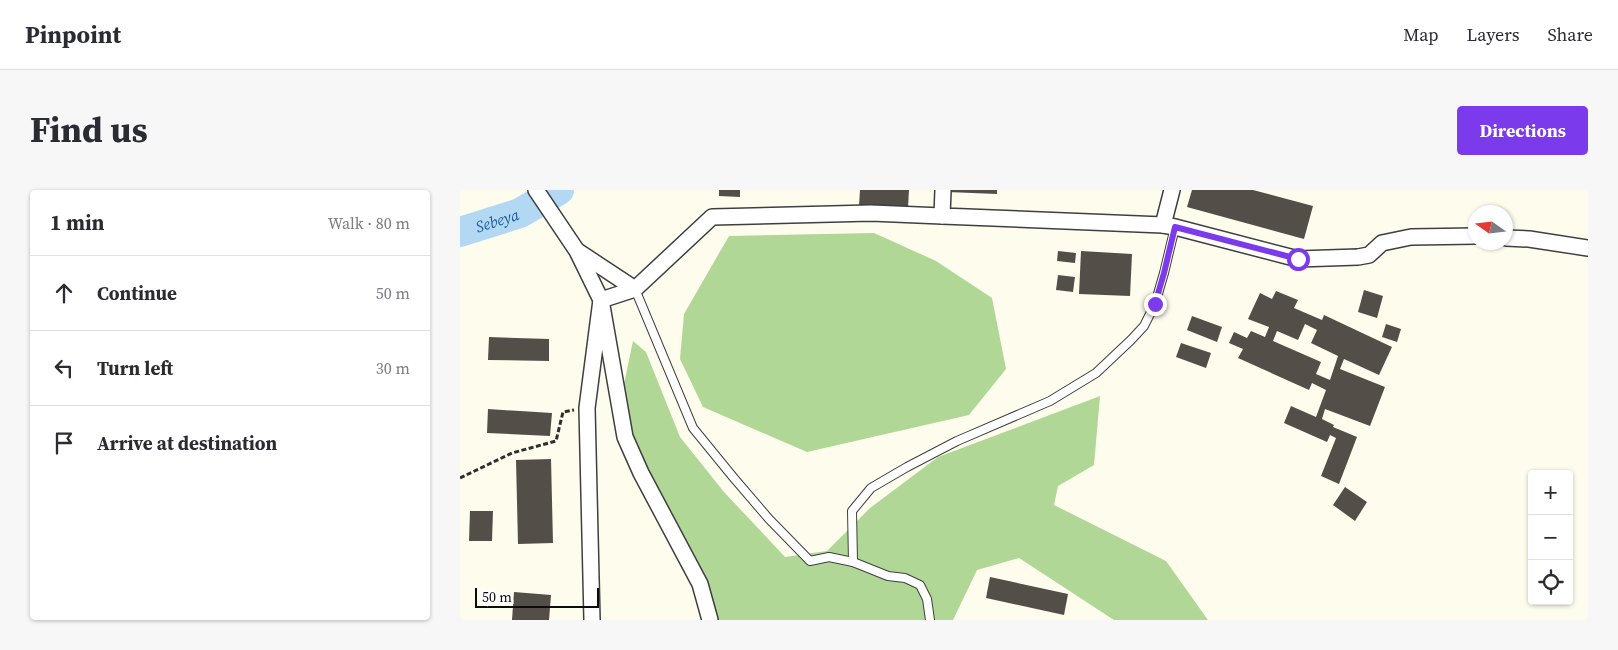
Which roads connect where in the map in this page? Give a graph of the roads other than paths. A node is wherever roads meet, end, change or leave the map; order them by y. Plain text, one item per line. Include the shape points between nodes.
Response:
1 (536, 190) edge
2 (943, 190) edge
3 (1172, 190) edge
4 (942, 216) junction
5 (1169, 226) junction
6 (1468, 236) edge
7 (1513, 238) edge
8 (1588, 248) edge
9 (577, 251) junction
10 (634, 289) junction
11 (601, 300) junction
12 (853, 562) junction
13 (592, 620) edge
14 (710, 620) edge
15 (930, 620) edge

1 - 9 street
2 - 4 street
3 - 5 street
4 - 5 street
4 - 10 street via 872,213 712,217
5 - 6 street via 1298,259 1369,255 1382,243 1411,237
5 - 12 lane via 1164,273 1155,304 1144,326 1131,340 1096,373 1050,400 957,440 871,488 852,511
7 - 8 street
9 - 10 street
9 - 11 street
10 - 11 street
10 - 12 lane via 693,428 763,512 810,560 829,557
11 - 13 street via 587,408
11 - 14 street via 625,437 700,584
12 - 15 lane via 920,585

